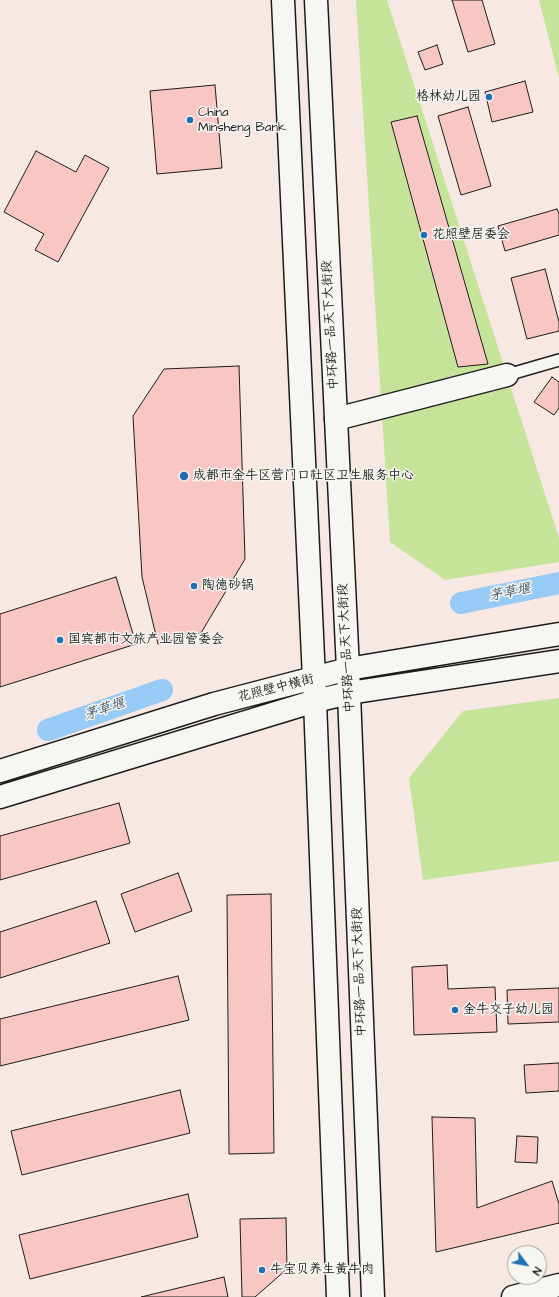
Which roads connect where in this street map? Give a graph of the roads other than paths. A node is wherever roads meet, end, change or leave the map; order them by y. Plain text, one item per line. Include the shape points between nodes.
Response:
1 (283, 0) edge
2 (316, 0) edge
3 (559, 360) edge
4 (507, 375) joint
5 (336, 419) junction
6 (559, 634) edge
7 (559, 661) edge
8 (348, 669) junction
9 (314, 679) junction
10 (349, 693) junction
11 (315, 701) junction
12 (0, 771) edge
13 (0, 797) edge
14 (559, 1285) edge
15 (338, 1297) edge
16 (373, 1297) edge
17 (513, 1297) edge

1 - 9 main road
2 - 5 main road, 中环路一品天下大街段
3 - 4 lane
4 - 5 main road
5 - 8 main road, 中环路一品天下大街段
6 - 8 main road, 花照壁中横街
7 - 10 main road, 花照壁中横街
8 - 9 main road, 花照壁中横街
8 - 10 main road, 中环路一品天下大街段
9 - 11 main road
9 - 12 main road, 花照壁中横街 via 214,704
10 - 11 main road, 花照壁中横街
10 - 16 main road, 中环路一品天下大街段
11 - 13 main road, 花照壁中横街
11 - 15 main road
14 - 17 main road

